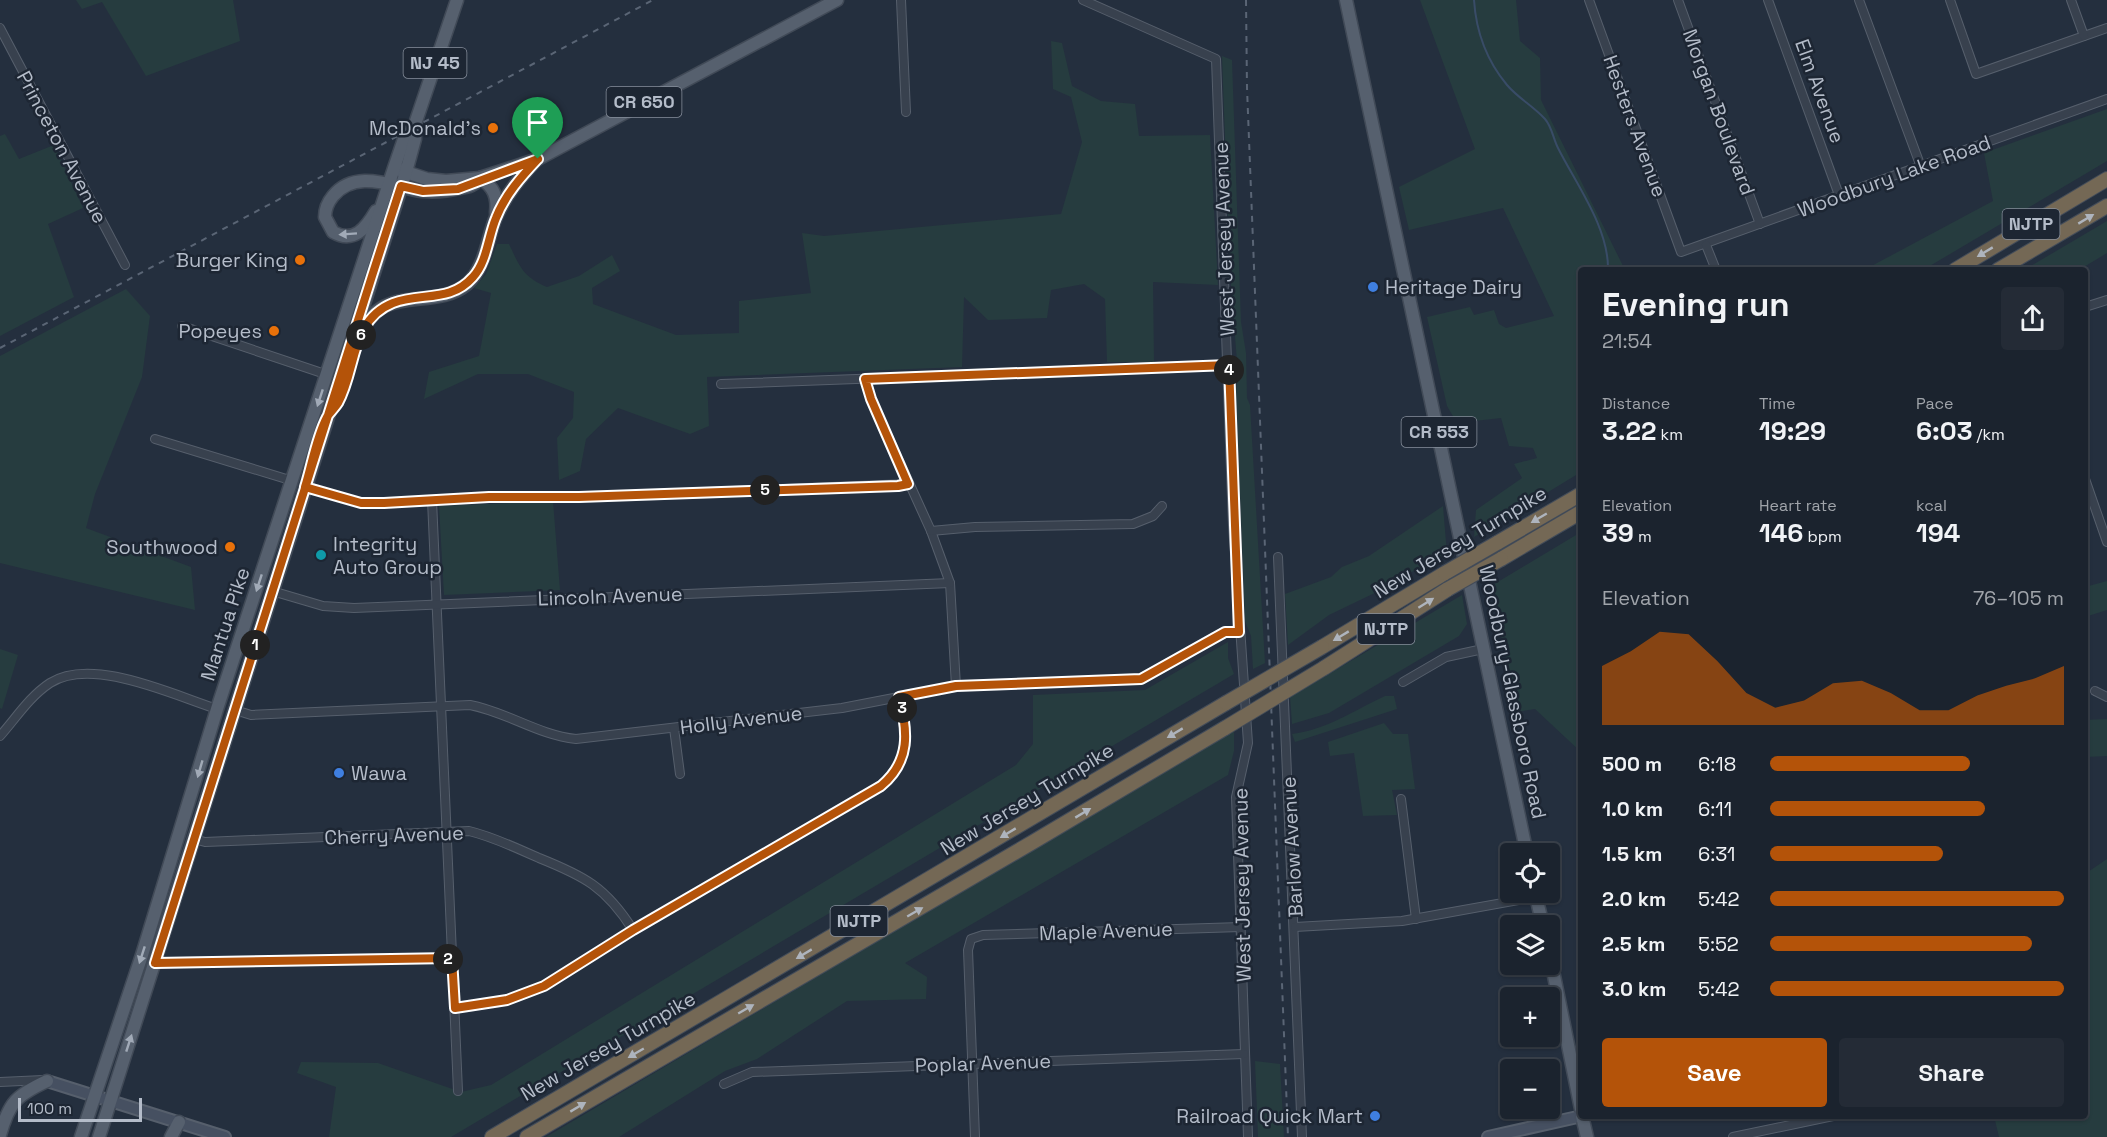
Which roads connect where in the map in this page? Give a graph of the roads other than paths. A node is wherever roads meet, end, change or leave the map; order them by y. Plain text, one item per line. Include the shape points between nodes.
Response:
1 (457, 0) edge
2 (837, 0) edge
3 (901, 0) edge
4 (1083, 0) edge
5 (1589, 0) edge
6 (1678, 0) edge
7 (1768, 0) edge
8 (1858, 0) edge
9 (1950, 0) edge
10 (2071, 0) edge
11 (1349, 4) edge
12 (0, 28) edge
13 (2107, 28) edge
14 (2084, 36) junction
15 (2107, 99) edge
16 (906, 112) dead end
17 (538, 159) junction
18 (1921, 167) junction
19 (400, 170) junction
20 (480, 178) junction
21 (2107, 179) edge
22 (392, 188) junction
23 (1839, 195) junction
24 (2107, 206) edge
25 (496, 217) junction
26 (1760, 224) junction
27 (1706, 244) junction
28 (1681, 252) joint
29 (125, 265) dead end
30 (1715, 267) edge
31 (1960, 267) edge
32 (2003, 267) edge
33 (2107, 300) edge
34 (2088, 306) edge
35 (182, 326) dead end
36 (1229, 365) junction
37 (328, 375) junction
38 (865, 379) junction
39 (720, 384) dead end
40 (327, 417) junction
41 (155, 439) dead end
42 (292, 481) junction
43 (908, 484) junction
44 (305, 487) junction
45 (2088, 488) edge
46 (1578, 496) edge
47 (432, 500) junction
48 (1162, 506) dead end
49 (1578, 514) edge
50 (932, 531) junction
51 (2107, 542) edge
52 (1278, 557) dead end
53 (950, 583) junction
54 (272, 591) junction
55 (439, 603) junction
56 (1239, 632) junction
57 (1483, 649) junction
58 (1403, 682) dead end
59 (956, 686) junction
60 (2095, 691) dead end
61 (899, 697) junction
62 (2107, 697) edge
63 (442, 707) junction
64 (217, 709) junction
65 (235, 710) junction
66 (674, 728) junction
67 (0, 736) edge
68 (680, 774) dead end
69 (1401, 799) dead end
70 (448, 831) junction
71 (194, 839) junction
72 (1525, 843) edge
73 (1500, 902) edge
74 (1416, 919) junction
75 (1241, 927) junction
76 (1295, 927) junction
77 (633, 930) junction
78 (452, 958) junction
79 (155, 963) junction
80 (1554, 975) edge
81 (455, 1008) junction
82 (1244, 1054) junction
83 (972, 1064) junction
84 (47, 1081) junction
85 (0, 1082) edge
86 (724, 1084) dead end
87 (458, 1091) dead end
88 (1578, 1094) edge
89 (111, 1099) junction
90 (92, 1100) junction
91 (1578, 1117) edge
92 (1583, 1119) edge
93 (1819, 1119) edge
94 (179, 1122) junction
95 (0, 1135) edge
96 (74, 1137) edge
97 (81, 1137) edge
98 (99, 1137) edge
99 (171, 1137) edge
100 (225, 1137) edge
101 (492, 1137) edge
102 (527, 1137) edge
103 (975, 1137) edge
104 (1248, 1137) edge
105 (1302, 1137) edge
106 (1488, 1137) edge
107 (1587, 1137) edge
108 (1733, 1137) edge

1 - 19 main road, Mantua Pike / NJ 45 via 414,127 415,139
2 - 17 main road, CR 650
3 - 16 street
4 - 36 street, West Jersey Avenue via 1216,59
5 - 28 street, Hesters Avenue
6 - 26 street, Morgan Boulevard
7 - 23 street, Elm Avenue
8 - 18 street
9 - 14 street via 1976,74
10 - 14 street
11 - 57 main road, Woodbury-Glassboro Road / CR 553
12 - 29 street, Princeton Avenue
13 - 14 street
15 - 18 street, Woodbury Lake Road
17 - 20 main road, CR 650
17 - 25 main road via 514,184
18 - 23 street, Woodbury Lake Road
19 - 20 main road, CR 650 via 438,181
19 - 22 main road, Mantua Pike / NJ 45
20 - 22 main road, CR 650 via 476,184 448,190
20 - 25 main road via 496,196
21 -> 31 highway, NJTP
22 -> 22 main road via 368,225 357,234 341,236 327,225 326,207 341,189 366,180
22 - 37 main road, Mantua Pike / NJ 45
22 - 40 main road, Mantua Pike / NJ 45
23 - 26 street, Woodbury Lake Road
32 -> 24 highway, NJTP
25 - 40 main road via 481,265 467,284 436,298 393,303 371,318 360,337 339,402
26 - 27 street, Woodbury Lake Road
27 - 28 street, Woodbury Lake Road
27 - 30 street
33 - 34 street
35 - 37 street
36 - 38 street
36 - 56 street, West Jersey Avenue
37 -> 42 main road, Mantua Pike / NJ 45
38 - 39 street
38 - 43 street
40 - 44 main road, Mantua Pike / NJ 45
41 - 42 street
42 -> 64 main road, Mantua Pike / NJ 45
43 - 47 street
43 - 50 street
44 - 47 street via 361,503
44 - 54 main road, Mantua Pike / NJ 45
45 - 51 street
46 -> 101 highway, New Jersey Turnpike / NJTP, bridge
47 - 55 street
48 - 50 street via 1153,516 1133,524
102 -> 49 highway, New Jersey Turnpike / NJTP, bridge via 1034,843
50 - 53 street
52 - 76 street, Barlow Avenue
53 - 55 street, Lincoln Avenue
53 - 59 street
54 - 55 street, Lincoln Avenue via 323,606
54 - 65 main road, Mantua Pike / NJ 45
55 - 63 street
56 - 59 street, Holly Avenue via 1225,632 1141,679
56 - 75 street, West Jersey Avenue via 1248,743 1236,797
57 - 58 street via 1446,657
57 - 72 main road, Woodbury-Glassboro Road / CR 553
59 - 61 street, Holly Avenue
60 - 62 street
61 - 66 street, Holly Avenue via 842,708
61 - 77 street via 906,749 889,780 796,838
63 - 65 street, Holly Avenue via 251,715
63 - 66 street, Holly Avenue via 470,705 490,709 554,737 576,739
63 - 70 street
64 - 67 street via 103,674 79,674 51,682 38,692
64 -> 90 main road, Mantua Pike / NJ 45 via 146,944
65 - 71 main road, Mantua Pike / NJ 45
66 - 68 street
69 - 74 street
70 - 71 street, Cherry Avenue via 205,842
70 - 77 street, Cherry Avenue via 491,837 580,874 613,901
70 - 78 street
71 - 79 main road, Mantua Pike / NJ 45
73 - 74 street
74 - 76 street
75 - 82 street, West Jersey Avenue
75 - 83 street, Maple Avenue via 983,935 971,939 968,950
76 - 105 street, Barlow Avenue
77 - 81 street via 544,986 485,1005
78 - 79 street
78 - 81 street
89 -> 79 main road, Mantua Pike / NJ 45
80 - 88 main road
81 - 87 street
82 - 83 street, Poplar Avenue
82 - 104 street, West Jersey Avenue
83 - 86 street, Poplar Avenue via 752,1072
83 - 103 street
84 - 85 street
84 - 90 main road
84 - 95 main road via 12,1102
89 - 90 main road
89 - 94 main road
89 - 98 main road, Mantua Pike / NJ 45
90 - 96 main road via 79,1119
90 - 97 main road, Mantua Pike / NJ 45
91 - 106 main road
92 - 107 main road
93 - 108 street
94 - 99 main road
94 - 100 main road

